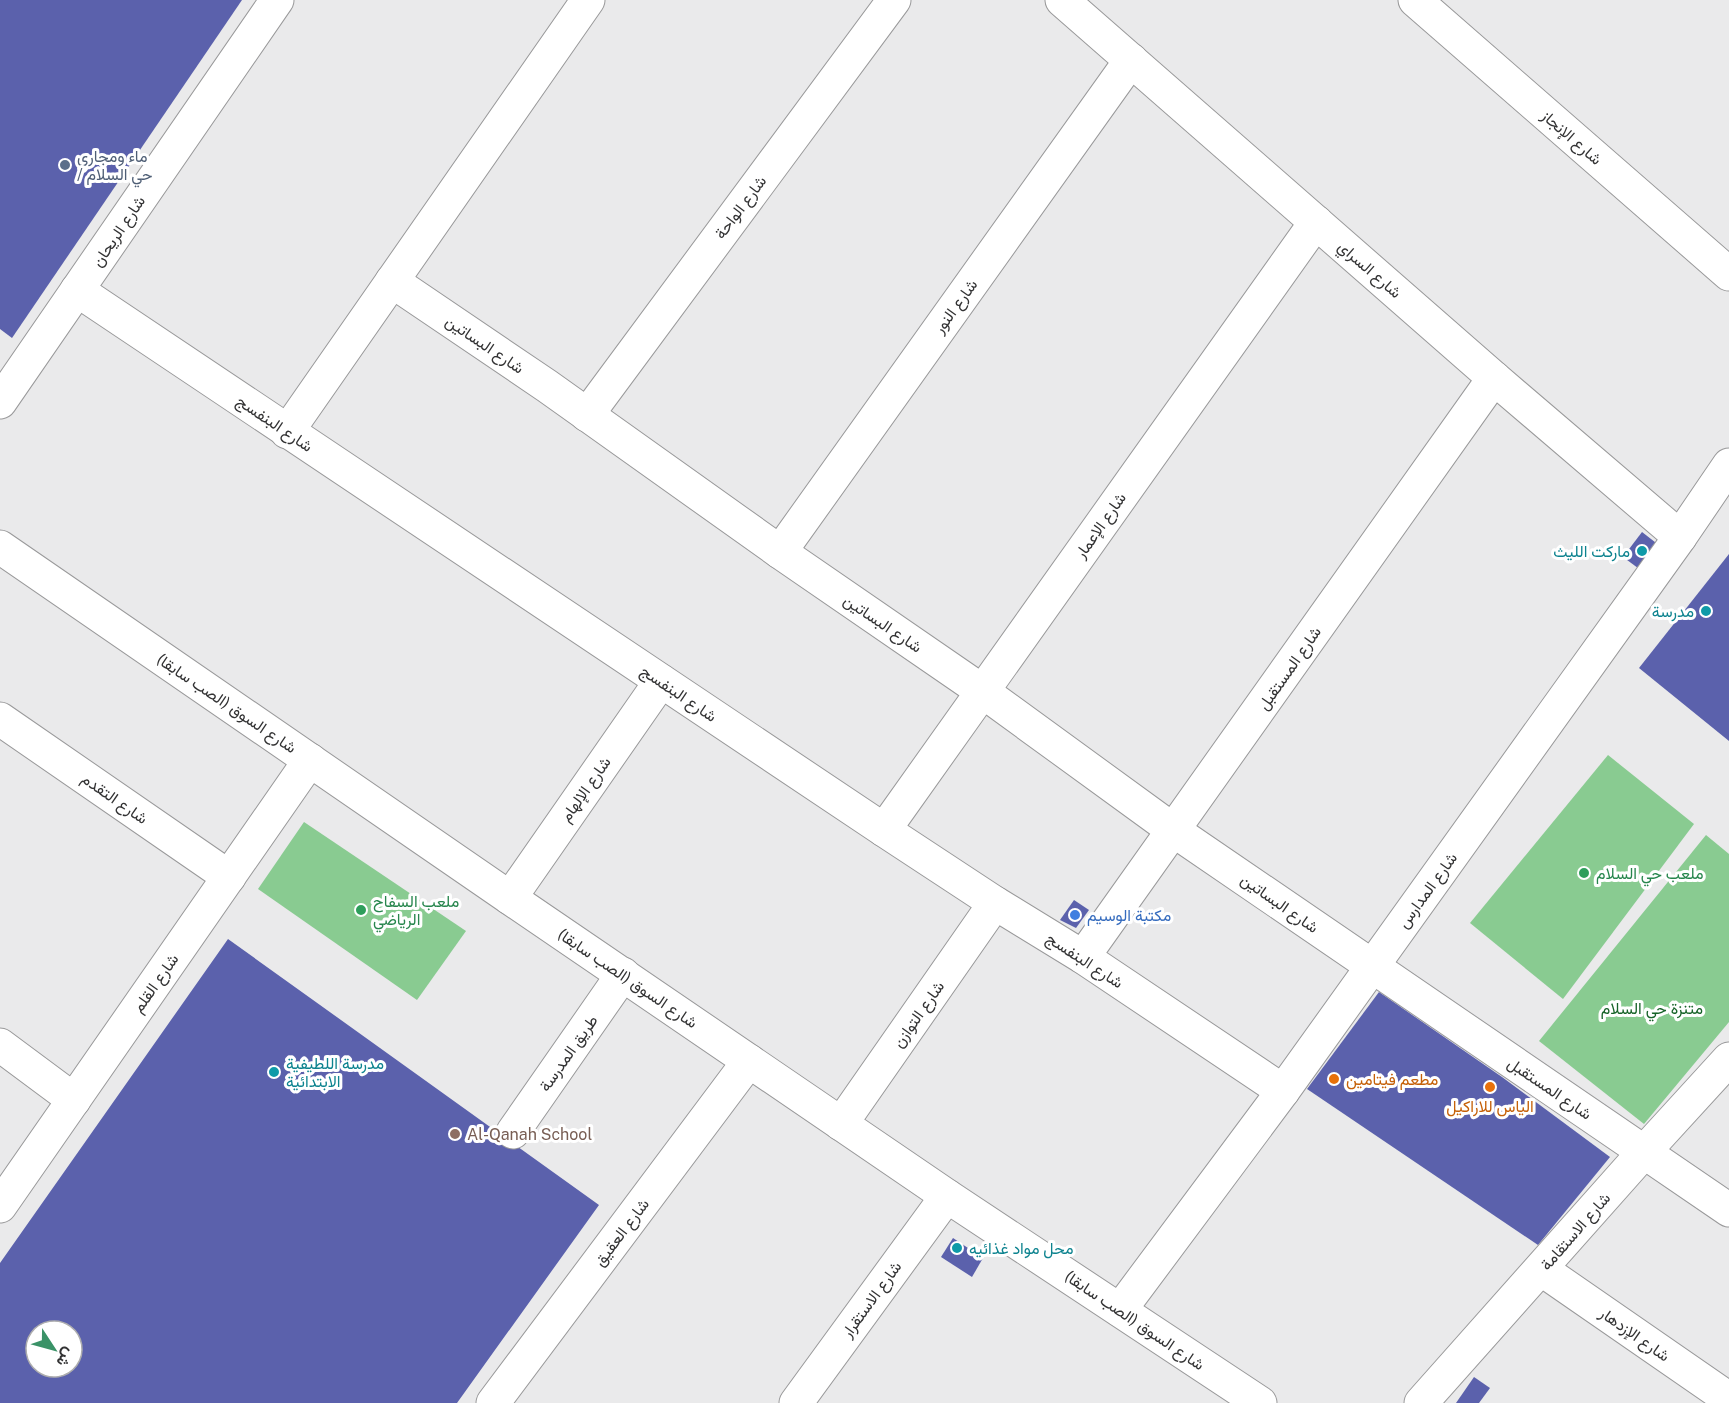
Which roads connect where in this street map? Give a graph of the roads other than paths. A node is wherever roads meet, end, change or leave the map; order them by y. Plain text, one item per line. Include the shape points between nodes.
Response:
1 (277, 0) edge
2 (588, 0) edge
3 (894, 0) edge
4 (1062, 0) edge
5 (1415, 0) edge
6 (1131, 60) junction
7 (1316, 222) junction
8 (1729, 274) edge
9 (392, 281) junction
10 (78, 290) junction
11 (11, 361) edge
12 (1494, 378) junction
13 (0, 402) edge
14 (587, 415) junction
15 (287, 432) junction
16 (1729, 465) edge
17 (1680, 537) junction
18 (0, 547) edge
19 (780, 552) junction
20 (661, 681) junction
21 (982, 691) junction
22 (0, 719) edge
23 (310, 759) junction
24 (884, 830) junction
25 (1173, 830) junction
26 (229, 877) junction
27 (510, 898) junction
28 (995, 903) junction
29 (1083, 957) junction
30 (1372, 967) junction
31 (622, 974) junction
32 (0, 1045) edge
33 (1729, 1059) edge
34 (749, 1061) junction
35 (1283, 1091) junction
36 (74, 1100) junction
37 (841, 1124) junction
38 (513, 1132) dead end
39 (1644, 1152) junction
40 (947, 1196) junction
41 (0, 1206) edge
42 (1729, 1209) edge
43 (1541, 1269) junction
44 (1120, 1310) junction
45 (1729, 1399) edge
46 (493, 1403) edge
47 (796, 1403) edge
48 (1260, 1403) edge
49 (1422, 1403) edge

1 - 10 street, شارع الريحان
2 - 9 street
3 - 14 street, شارع الواحة
4 - 6 street, شارع السراي
5 - 8 street, شارع الإنجاز
6 - 7 street, شارع السراي
6 - 19 street, شارع النور
7 - 12 street, شارع السراي
7 - 21 street, شارع الإعمار
9 - 14 street, شارع البساتين
9 - 15 street
10 - 11 street, شارع الريحان
10 - 15 street, شارع البنفسج
11 - 13 street, شارع الريحان
12 - 17 street, شارع السراي
12 - 25 street, شارع المستقبل
14 - 19 street, شارع البساتين
15 - 20 street, شارع البنفسج
16 - 17 street, شارع المدارس
17 - 30 street, شارع المدارس
18 - 23 street, شارع السوق (الصب سابقا)
19 - 21 street, شارع البساتين
20 - 24 street, شارع البنفسج
20 - 27 street, شارع الإلهام
21 - 24 street, شارع الإعمار
21 - 25 street, شارع البساتين
22 - 26 street, شارع التقدم
23 - 26 street, شارع القلم
23 - 27 street, شارع السوق (الصب سابقا)
24 - 28 street, شارع البنفسج
25 - 29 street, شارع المستقبل
25 - 30 street, شارع البساتين
26 - 36 street, شارع القلم
27 - 31 street, شارع السوق (الصب سابقا)
28 - 29 street, شارع البنفسج
28 - 37 street, شارع التوازن
29 - 35 street, شارع البنفسج
30 - 35 street, شارع المدارس
30 - 39 street, شارع المستقبل
31 - 34 street, شارع السوق (الصب سابقا)
31 - 38 street, طريق المدرسة
32 - 36 street
33 - 39 street, شارع الاستقامة
34 - 37 street, شارع السوق (الصب سابقا)
34 - 46 street, شارع العقيق
35 - 44 street, شارع المدارس
36 - 41 street, شارع القلم
37 - 40 street, شارع السوق (الصب سابقا)
39 - 42 street, شارع المستقبل
39 - 43 street, شارع الاستقامة
40 - 44 street, شارع السوق (الصب سابقا)
40 - 47 street, شارع الاستقرار
43 - 45 street, شارع الإزدهار
43 - 49 street, شارع الاستقامة
44 - 48 street, شارع السوق (الصب سابقا)

